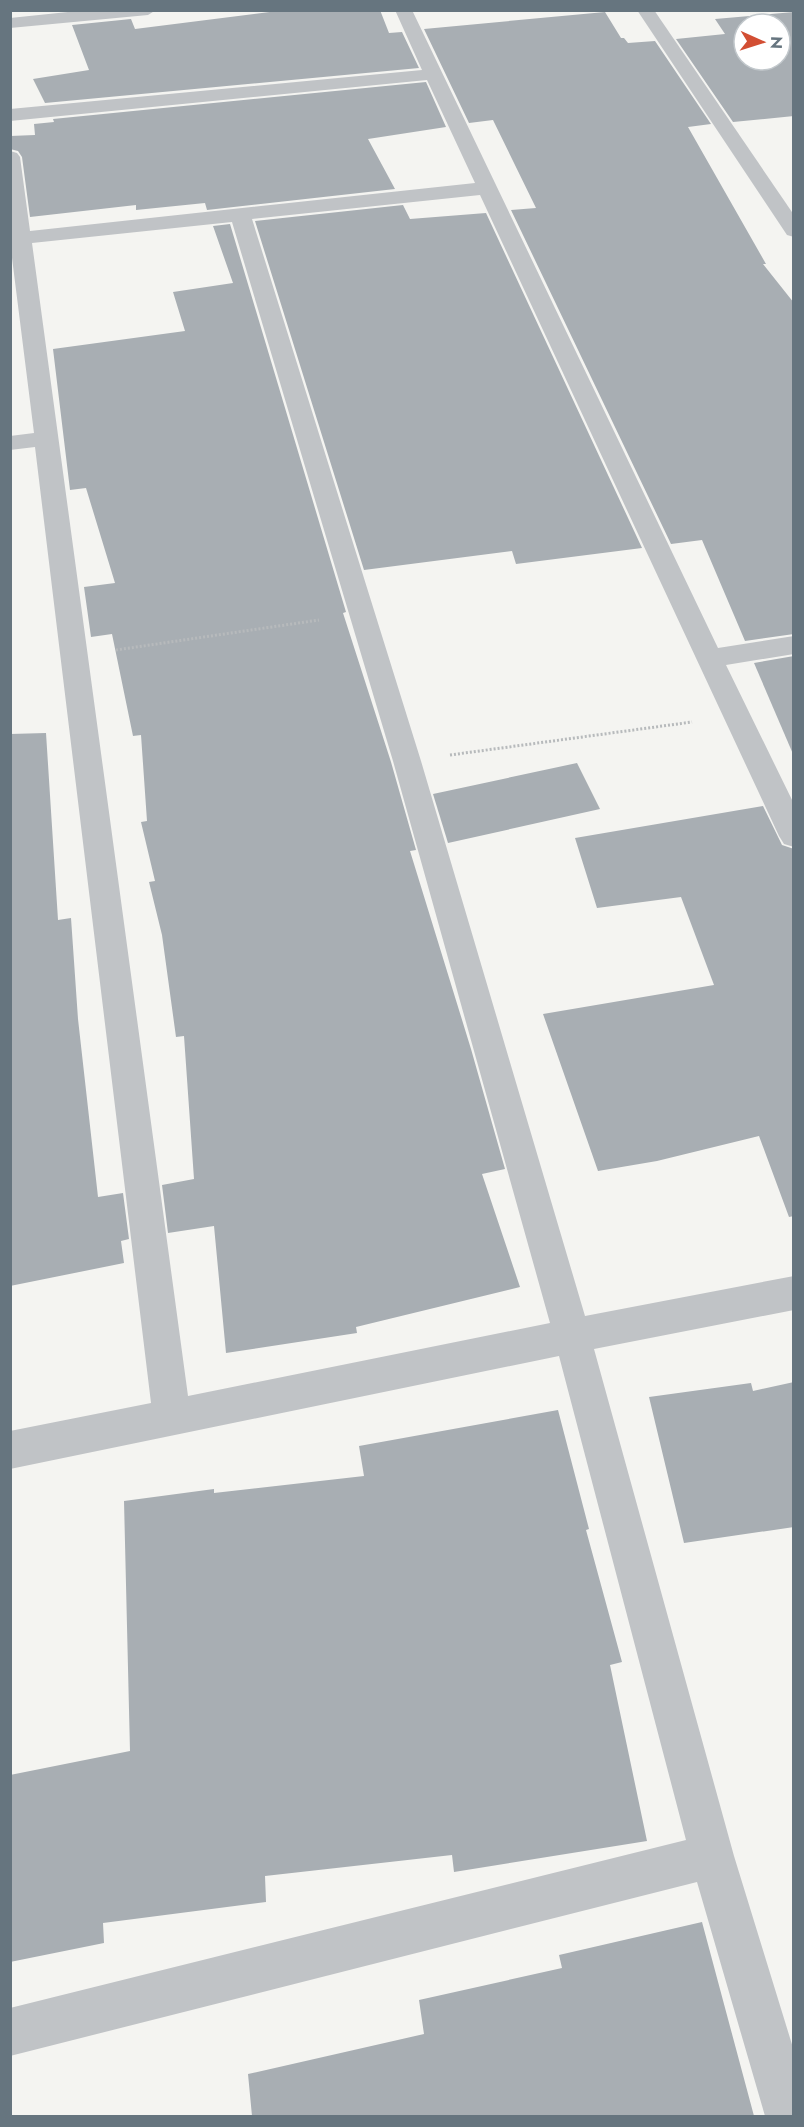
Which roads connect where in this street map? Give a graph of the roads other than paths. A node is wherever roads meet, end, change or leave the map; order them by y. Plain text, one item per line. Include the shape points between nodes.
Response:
1 (148, 10) edge
2 (403, 10) edge
3 (645, 10) edge
4 (10, 22) edge
5 (433, 74) junction
6 (10, 115) edge
7 (10, 157) edge
8 (487, 188) junction
9 (240, 215) junction
10 (794, 231) edge
11 (21, 238) junction
12 (47, 439) junction
13 (10, 443) edge
14 (794, 645) edge
15 (710, 658) junction
16 (794, 836) edge
17 (794, 1293) edge
18 (572, 1336) junction
19 (172, 1417) junction
20 (10, 1450) edge
21 (712, 1856) junction
22 (10, 2032) edge
23 (789, 2116) edge

1 - 4 street
2 - 5 street
3 - 10 street
5 - 6 street
5 - 8 street
7 - 11 street
8 - 9 street
8 - 15 street
9 - 11 street
9 - 18 street via 407,761
11 - 12 street
12 - 13 street
12 - 19 street
14 - 15 street
15 - 16 street
17 - 18 street
18 - 19 street
18 - 21 street
19 - 20 street
21 - 22 street
21 - 23 street

